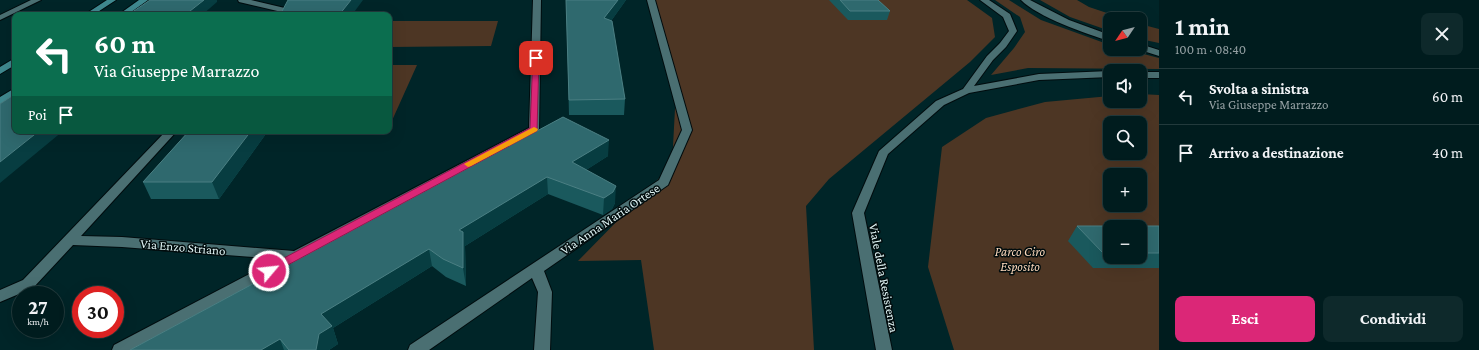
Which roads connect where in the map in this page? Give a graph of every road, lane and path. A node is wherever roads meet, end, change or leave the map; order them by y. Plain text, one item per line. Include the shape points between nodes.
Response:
1 (37, 0) edge
2 (112, 0) edge
3 (144, 0) edge
4 (242, 0) edge
5 (537, 0) edge
6 (652, 0) edge
7 (984, 0) edge
8 (1025, 0) edge
9 (286, 10) edge
10 (12, 12) edge
11 (12, 12) edge
12 (93, 12) edge
13 (126, 12) edge
14 (0, 18) edge
15 (1103, 36) edge
16 (1147, 49) edge
17 (1159, 53) edge
18 (12, 64) edge
19 (0, 71) edge
20 (1103, 74) edge
21 (1147, 75) edge
22 (1159, 75) edge
23 (966, 91) junction
24 (12, 93) edge
25 (0, 101) edge
26 (169, 134) edge
27 (70, 240) junction
28 (296, 256) junction
29 (536, 269) junction
30 (0, 296) edge
31 (120, 350) edge
32 (416, 350) edge
33 (542, 350) edge
34 (884, 350) edge

1 - 11 street
2 - 12 street
3 - 13 street
4 - 9 street
5 - 28 street via 534,129
6 - 29 street, Via Anna Maria Ortese via 687,130 664,182
7 - 23 street via 1007,16 1013,31
8 - 15 street via 1049,14
10 - 14 street
16 - 17 street
18 - 19 street
20 - 23 street, Viale della Resistenza via 1039,76
21 - 22 street
23 - 34 street, Viale della Resistenza via 940,102 883,153 858,213
24 - 25 street
26 - 27 street
27 - 28 street, Via Enzo Striano
27 - 30 street via 28,284
28 - 31 street
29 - 32 street, Via Anna Maria Ortese
29 - 33 street via 545,292

